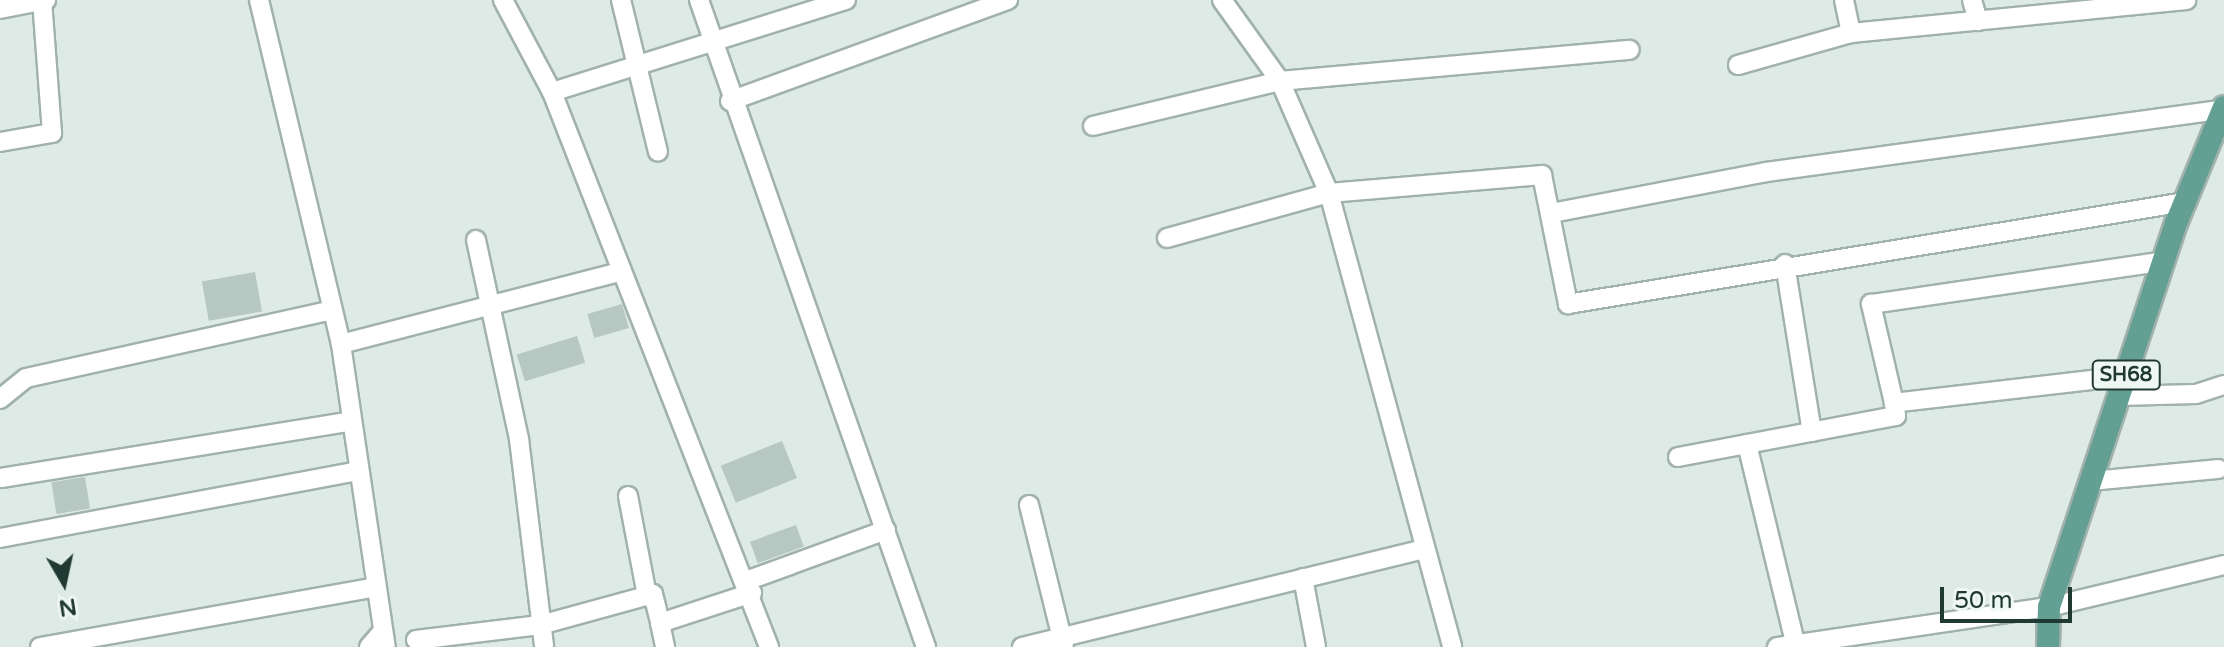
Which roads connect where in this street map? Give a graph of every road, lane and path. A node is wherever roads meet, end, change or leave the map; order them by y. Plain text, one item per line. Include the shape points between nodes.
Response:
1 (44, 0) edge
2 (259, 0) edge
3 (503, 0) edge
4 (621, 0) edge
5 (699, 0) edge
6 (846, 0) edge
7 (1008, 0) edge
8 (1222, 0) edge
9 (1844, 0) edge
10 (1972, 0) edge
11 (2186, 0) edge
12 (5, 5) edge
13 (1978, 21) junction
14 (1851, 33) junction
15 (709, 44) junction
16 (1630, 50) dead end
17 (1738, 65) dead end
18 (635, 66) junction
19 (1280, 81) junction
20 (552, 92) junction
21 (730, 101) junction
22 (2224, 108) edge
23 (1093, 126) dead end
24 (0, 142) edge
25 (658, 152) dead end
26 (1329, 193) junction
27 (2185, 202) junction
28 (1552, 213) junction
29 (1167, 238) dead end
30 (476, 240) dead end
31 (2164, 261) junction
32 (1785, 264) junction
33 (620, 272) junction
34 (495, 308) junction
35 (333, 310) junction
36 (341, 344) junction
37 (2224, 385) edge
38 (2122, 386) junction
39 (0, 399) edge
40 (1894, 403) junction
41 (351, 421) junction
42 (1812, 432) junction
43 (1747, 444) junction
44 (1678, 457) dead end
45 (2218, 469) dead end
46 (357, 471) junction
47 (1, 478) edge
48 (2091, 481) junction
49 (628, 496) dead end
50 (1029, 505) dead end
51 (886, 530) junction
52 (0, 538) edge
53 (1423, 549) junction
54 (2224, 565) edge
55 (1303, 578) junction
56 (749, 587) junction
57 (372, 588) junction
58 (647, 596) junction
59 (2049, 607) junction
60 (660, 623) junction
61 (540, 625) junction
62 (384, 639) edge
63 (416, 640) dead end
64 (1063, 641) edge
65 (101, 642) edge
66 (1786, 645) edge
67 (40, 647) edge
68 (369, 647) edge
69 (544, 647) edge
70 (665, 647) edge
71 (769, 647) edge
72 (926, 647) edge
73 (1022, 647) edge
74 (1316, 647) edge
75 (1452, 647) edge
76 (2048, 647) edge

1 - 12 street
1 - 24 street via 52,133
2 - 35 street
3 - 20 street
4 - 18 street
5 - 15 street
6 - 15 street
7 - 21 street
8 - 19 street
9 - 14 street
10 - 13 street
11 - 13 street
13 - 14 street
14 - 17 street
15 - 18 street
15 - 21 street
16 - 19 street
18 - 20 street
18 - 25 street
19 - 23 street
19 - 26 street
20 - 33 street
21 - 51 street
22 - 27 main road, SH68
22 - 28 street via 1766,172
26 - 28 street via 1542,175
26 - 29 street
26 - 53 street
27 - 31 main road, SH68
27 - 32 street
28 - 32 street via 1568,304
30 - 34 street
31 - 38 main road, SH68
31 - 40 street via 1871,304
32 - 42 street
33 - 34 street
33 - 56 street
34 - 36 street
34 - 61 street
35 - 36 street
35 - 39 street via 26,378
36 - 41 street
37 - 38 street via 2196,394
38 - 40 street
38 - 48 main road, SH68
40 - 42 street via 1896,416
41 - 46 street
41 - 47 street
42 - 43 street
43 - 44 street
43 - 66 street
45 - 48 street
46 - 52 street
46 - 57 street
48 - 59 main road, SH68
49 - 58 street
50 - 64 street
51 - 56 street
51 - 72 street
53 - 55 street
53 - 75 street
54 - 59 street
55 - 64 street
55 - 74 street
56 - 60 street
56 - 71 street
57 - 62 street
57 - 65 street
58 - 60 street via 653,594
58 - 61 street
59 - 66 street
59 - 76 main road, SH68
60 - 70 street
61 - 63 street
61 - 69 street
62 - 68 street
64 - 73 street
65 - 67 street

